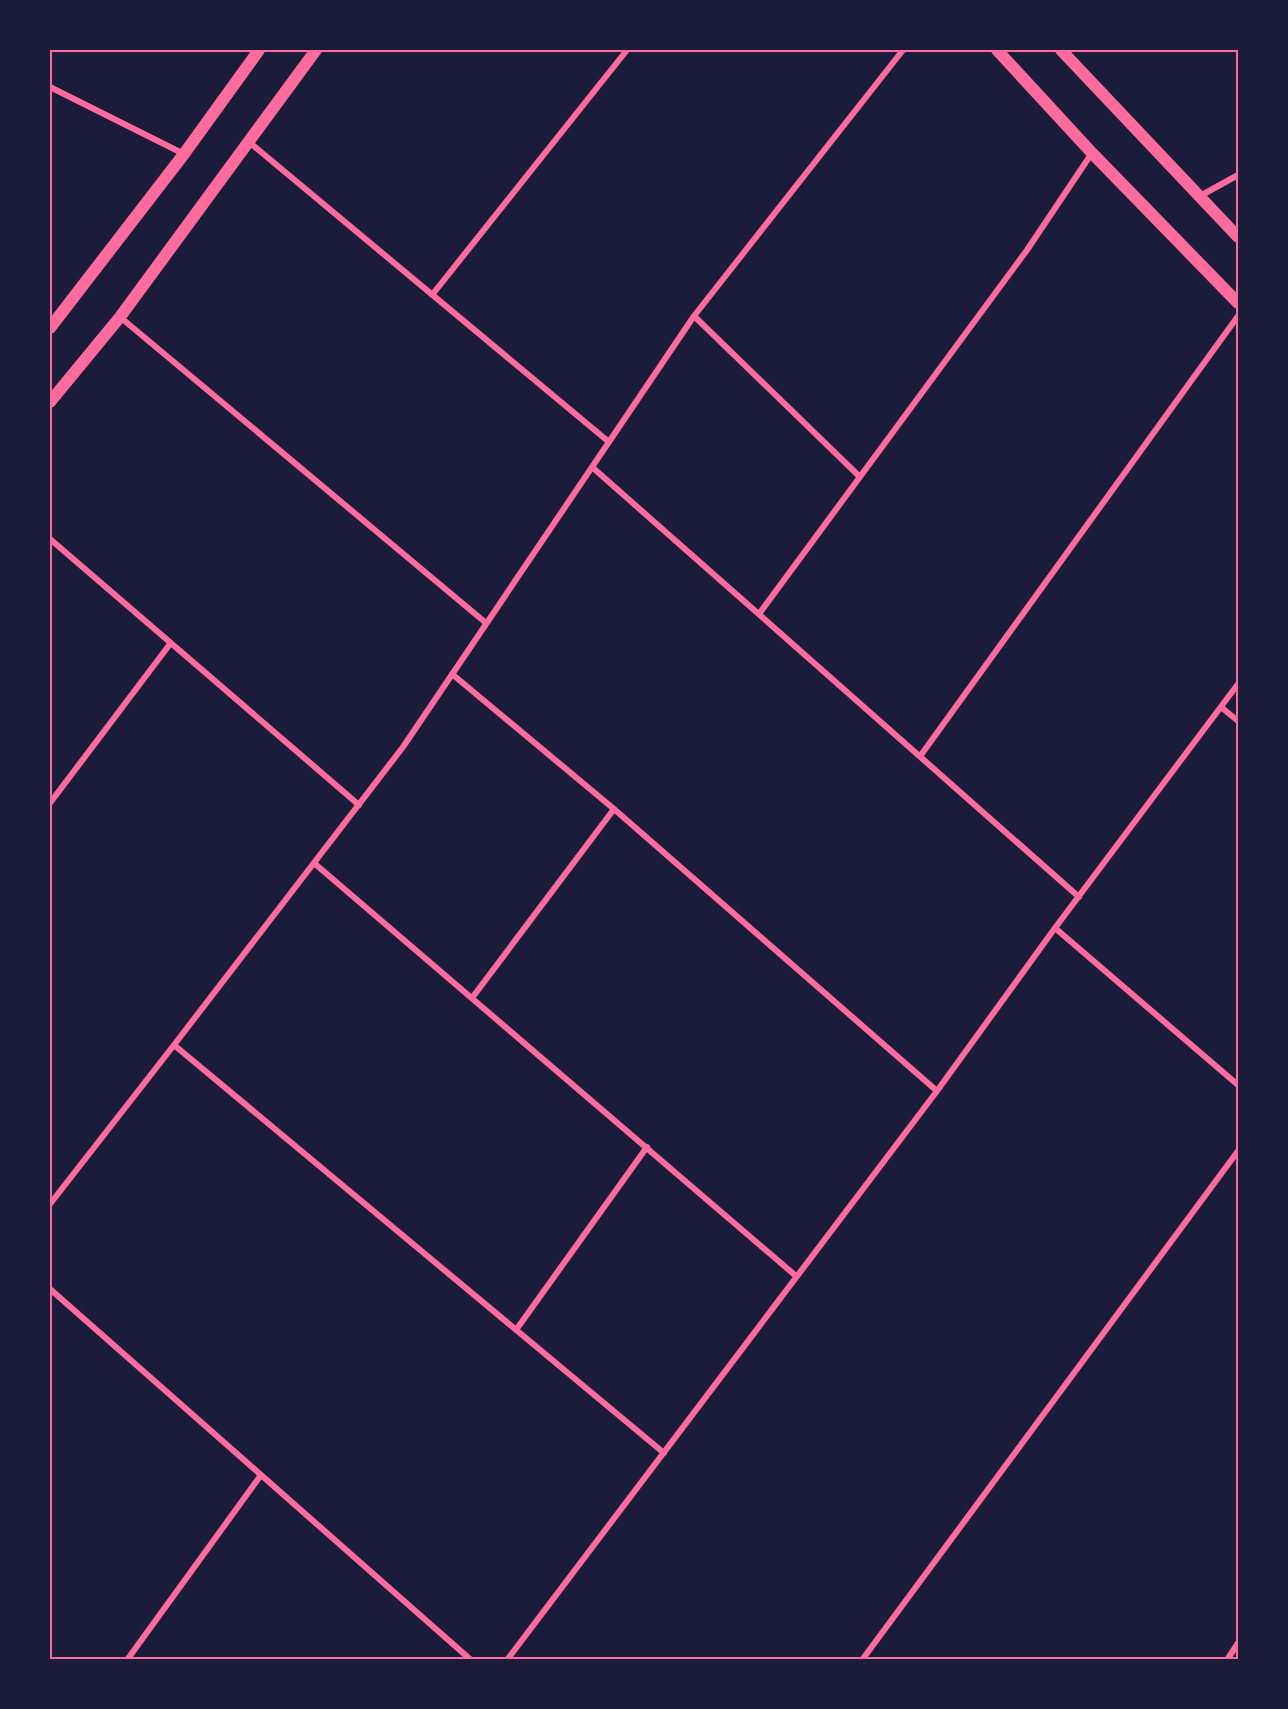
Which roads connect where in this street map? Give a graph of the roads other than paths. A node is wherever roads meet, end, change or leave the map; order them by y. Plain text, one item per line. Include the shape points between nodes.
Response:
1 (259, 50) edge
2 (316, 50) edge
3 (627, 50) edge
4 (903, 50) edge
5 (998, 50) edge
6 (1061, 50) edge
7 (50, 87) edge
8 (249, 142) junction
9 (1092, 153) junction
10 (184, 154) junction
11 (1239, 175) edge
12 (1200, 196) junction
13 (1239, 237) edge
14 (432, 295) junction
15 (1239, 303) edge
16 (694, 316) junction
17 (1239, 316) edge
18 (120, 317) junction
19 (50, 328) edge
20 (50, 402) edge
21 (609, 442) junction
22 (592, 466) junction
23 (859, 476) junction
24 (50, 539) edge
25 (759, 614) junction
26 (486, 623) junction
27 (170, 644) junction
28 (452, 674) junction
29 (1239, 684) edge
30 (1221, 706) junction
31 (1239, 721) edge
32 (921, 755) junction
33 (50, 803) edge
34 (359, 805) junction
35 (614, 809) junction
36 (314, 863) junction
37 (1079, 897) junction
38 (1055, 928) junction
39 (472, 998) junction
40 (174, 1045) junction
41 (1239, 1085) edge
42 (937, 1091) junction
43 (647, 1147) junction
44 (1239, 1151) edge
45 (50, 1204) edge
46 (796, 1276) junction
47 (50, 1289) edge
48 (516, 1330) junction
49 (664, 1453) junction
50 (261, 1475) junction
51 (1239, 1643) edge
52 (127, 1659) edge
53 (471, 1659) edge
54 (507, 1659) edge
55 (862, 1659) edge
56 (1227, 1659) edge

1 - 10 main road
2 - 8 main road
3 - 14 street
4 - 16 street
5 - 9 main road
6 - 12 main road
7 - 10 street
8 - 14 street
8 - 18 main road
9 - 15 main road
9 - 23 street via 1027,250
10 - 19 main road
11 - 12 street
12 - 13 main road
14 - 21 street
16 - 21 street
16 - 23 street
17 - 32 street
18 - 20 main road
18 - 26 street
21 - 22 street
22 - 25 street
22 - 26 street
23 - 25 street
24 - 27 street
25 - 32 street
26 - 28 street
27 - 33 street
27 - 34 street
28 - 34 street
28 - 35 street
29 - 30 street
30 - 31 street
30 - 37 street
32 - 37 street
34 - 36 street
35 - 39 street
35 - 42 street
36 - 39 street
36 - 40 street
37 - 38 street
38 - 41 street
38 - 42 street
39 - 43 street
40 - 45 street
40 - 48 street
42 - 46 street
43 - 46 street
43 - 48 street
44 - 55 street
46 - 49 street
47 - 50 street
48 - 49 street
49 - 54 street
50 - 52 street
50 - 53 street
51 - 56 street

